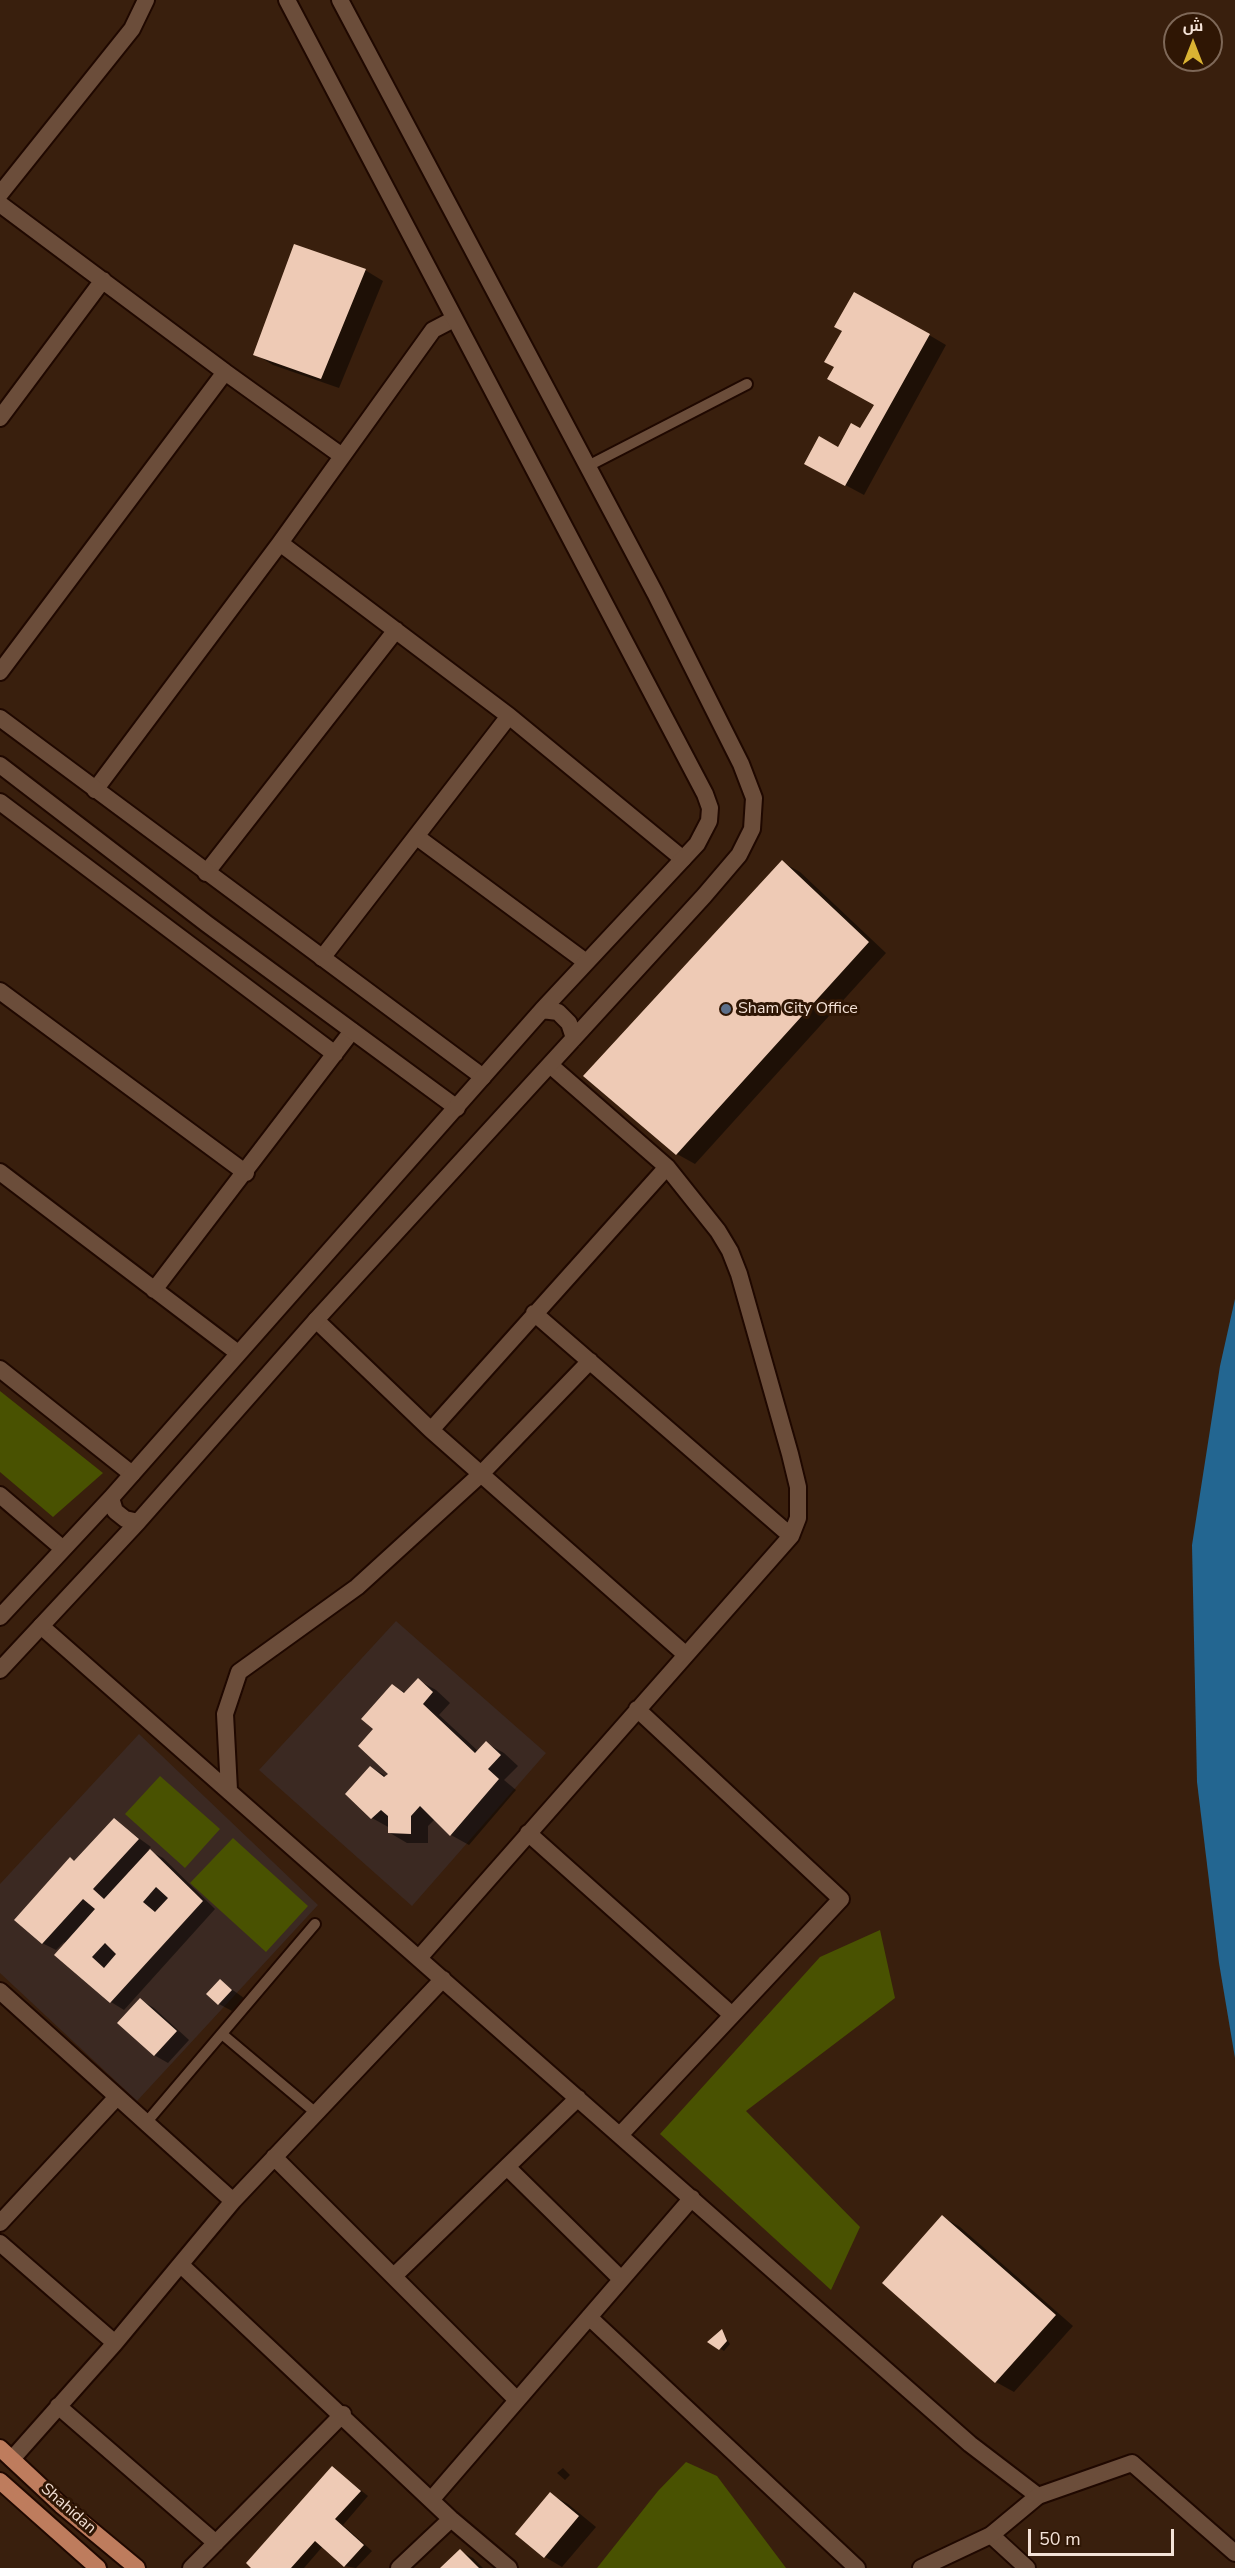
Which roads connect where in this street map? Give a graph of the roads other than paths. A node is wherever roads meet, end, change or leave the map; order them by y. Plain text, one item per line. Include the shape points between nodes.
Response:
1 (146, 0) edge
2 (286, 0) edge
3 (340, 0) edge
4 (0, 194) edge
5 (0, 204) edge
6 (103, 280) junction
7 (454, 319) junction
8 (225, 372) junction
9 (747, 384) dead end
10 (0, 418) edge
11 (342, 456) junction
12 (588, 466) junction
13 (280, 543) junction
14 (396, 630) junction
15 (0, 672) edge
16 (509, 716) junction
17 (0, 718) edge
18 (0, 765) edge
19 (95, 789) junction
20 (0, 802) edge
21 (417, 837) junction
22 (683, 859) junction
23 (207, 873) junction
24 (322, 958) junction
25 (586, 962) junction
26 (0, 991) edge
27 (542, 1010) junction
28 (352, 1030) junction
29 (574, 1038) junction
30 (334, 1054) junction
31 (550, 1065) junction
32 (483, 1077) junction
33 (457, 1107) junction
34 (668, 1167) junction
35 (0, 1172) edge
36 (246, 1173) junction
37 (154, 1290) junction
38 (534, 1313) junction
39 (316, 1320) junction
40 (238, 1353) junction
41 (590, 1361) junction
42 (0, 1369) edge
43 (431, 1430) junction
44 (132, 1474) junction
45 (481, 1474) junction
46 (0, 1495) edge
47 (111, 1498) junction
48 (138, 1522) junction
49 (791, 1536) junction
50 (62, 1548) junction
51 (0, 1617) edge
52 (41, 1626) junction
53 (685, 1654) junction
54 (0, 1670) edge
55 (637, 1709) junction
56 (229, 1790) junction
57 (528, 1833) junction
58 (315, 1924) dead end
59 (419, 1958) junction
60 (443, 1979) junction
61 (2, 1998) edge
62 (732, 2015) junction
63 (222, 2034) junction
64 (116, 2098) junction
65 (578, 2098) junction
66 (316, 2113) junction
67 (145, 2124) junction
68 (620, 2135) junction
69 (274, 2157) junction
70 (507, 2167) junction
71 (692, 2198) junction
72 (233, 2201) junction
73 (0, 2223) edge
74 (0, 2243) edge
75 (181, 2265) junction
76 (394, 2276) junction
77 (621, 2279) junction
78 (589, 2317) junction
79 (115, 2343) junction
80 (518, 2400) junction
81 (58, 2406) junction
82 (343, 2414) junction
83 (6, 2454) edge
84 (0, 2481) edge
85 (1038, 2496) junction
86 (431, 2500) junction
87 (61, 2505) junction
88 (451, 2519) junction
89 (48, 2524) junction
90 (991, 2535) junction
91 (216, 2543) junction
92 (1235, 2553) edge
93 (98, 2568) edge
94 (137, 2568) edge
95 (191, 2568) edge
96 (399, 2568) edge
97 (509, 2568) edge
98 (857, 2568) edge
99 (921, 2568) edge
100 (1027, 2568) edge

1 - 4 street via 132,29
2 - 7 street
3 - 12 street
5 - 6 street
6 - 8 street
6 - 10 street
7 - 11 street via 433,330
7 - 22 street via 708,801 708,826
8 - 11 street
8 - 15 street
9 - 12 lane
11 - 13 street
12 - 29 street via 741,764 754,798 754,819 746,844 729,867
13 - 14 street
13 - 19 street
14 - 16 street
14 - 23 street
16 - 21 street
16 - 22 street
17 - 19 street
18 - 28 street
19 - 23 street
20 - 30 street
21 - 24 street
21 - 25 street
22 - 25 street
23 - 24 street
24 - 32 street
25 - 27 street
26 - 36 street
27 - 29 street via 558,1012
27 - 32 street
28 - 30 street
28 - 33 street
29 - 31 street
30 - 36 street
31 - 34 street
31 - 39 street
32 - 33 street
33 - 40 street
34 - 38 street
34 - 49 street via 718,1231 739,1274 798,1487 798,1518
35 - 37 street
36 - 37 street
37 - 40 street
38 - 41 street
38 - 43 street
39 - 43 street
39 - 48 street
40 - 44 street
41 - 45 street
41 - 49 street
42 - 44 street
43 - 45 street
44 - 47 street
45 - 53 street
45 - 56 street via 357,1587 239,1672 225,1714
46 - 50 street
47 - 48 street via 114,1511
47 - 50 street
48 - 52 street
49 - 53 street
50 - 51 street
52 - 54 street
52 - 56 street
53 - 55 street
55 - 57 street
55 - 62 street via 841,1899
56 - 59 street
57 - 59 street
57 - 62 street
58 - 63 lane
59 - 60 street
60 - 65 street
60 - 66 street
61 - 64 street
62 - 68 street
63 - 66 lane
63 - 67 lane
64 - 67 street
64 - 73 street
65 - 68 street
65 - 70 street
66 - 69 street
67 - 72 street
68 - 71 street
69 - 72 street
69 - 76 street
70 - 76 street
70 - 77 street
71 - 77 street
71 - 85 street via 970,2444
72 - 75 street
74 - 79 street
75 - 79 street
75 - 82 street
76 - 80 street
77 - 78 street
78 - 80 street
78 - 98 street
79 - 81 street
80 - 86 street
81 - 83 street
81 - 91 street
82 - 86 street
82 - 91 street
83 - 87 main road, Shahidan
84 - 89 main road
85 - 90 street
85 - 92 street via 1132,2463
86 - 88 street
87 - 89 main road
87 - 94 main road, Shahidan
88 - 96 street
88 - 97 street
89 - 93 main road
90 - 99 street
90 - 100 street
91 - 95 street

